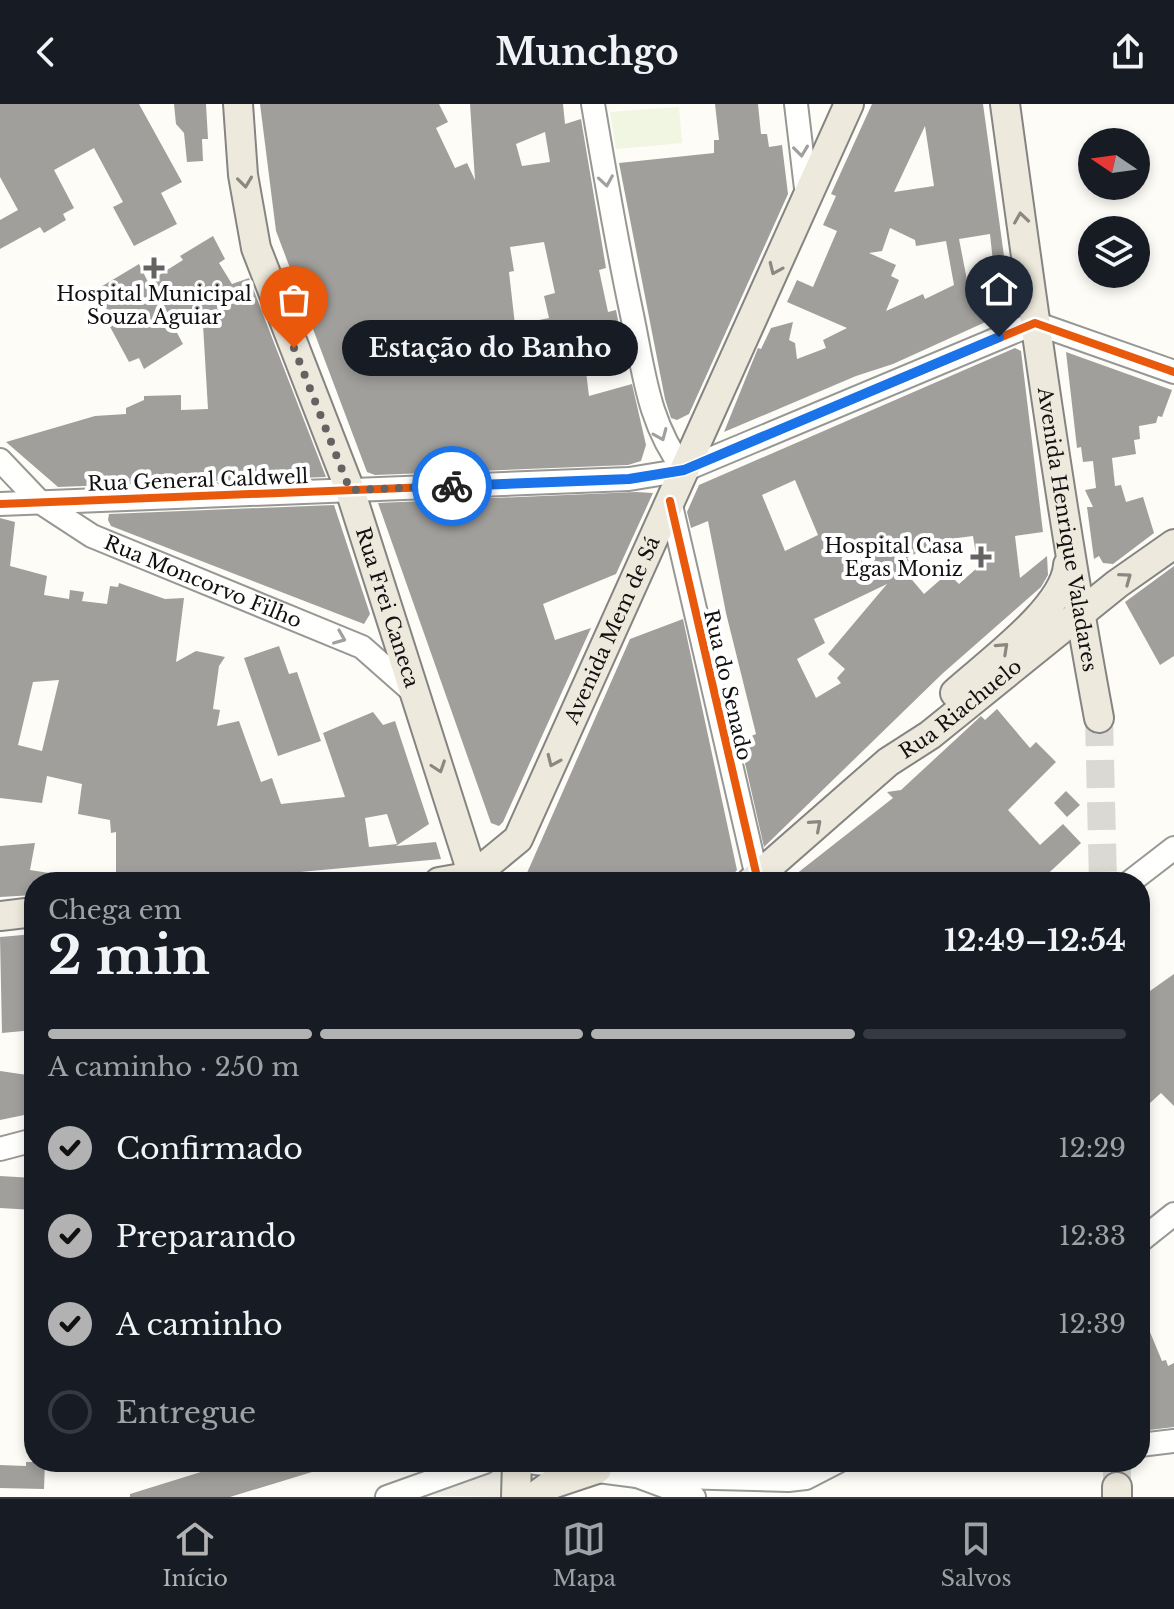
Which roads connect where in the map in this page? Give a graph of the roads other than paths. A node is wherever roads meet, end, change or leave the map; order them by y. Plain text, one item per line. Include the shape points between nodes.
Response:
1 (238, 104) edge
2 (593, 104) edge
3 (796, 104) edge
4 (849, 104) edge
5 (1005, 104) edge
6 (807, 197) junction
7 (1035, 323) junction
8 (1174, 372) edge
9 (0, 460) edge
10 (684, 470) junction
11 (350, 490) junction
12 (670, 501) junction
13 (40, 502) junction
14 (0, 504) edge
15 (1174, 544) edge
16 (1069, 560) junction
17 (1080, 615) junction
18 (414, 693) junction
19 (1099, 718) tunnel mouth
20 (888, 762) junction
21 (1174, 848) edge
22 (472, 872) edge
23 (482, 872) edge
24 (752, 872) edge
25 (763, 872) edge
26 (1143, 872) edge
27 (24, 913) edge
28 (0, 916) edge
29 (24, 1143) edge
30 (0, 1149) edge
31 (1174, 1214) edge
32 (1150, 1233) edge
33 (1174, 1441) edge
34 (1150, 1444) edge
35 (457, 1472) edge
36 (517, 1472) edge
37 (588, 1472) edge
38 (614, 1472) edge
39 (818, 1472) edge
40 (637, 1476) junction
41 (387, 1497) edge
42 (516, 1497) edge
43 (534, 1497) edge
44 (694, 1497) edge

1 -> 11 main road, Rua Frei Caneca via 256,248
2 -> 10 street via 652,413 664,443
3 -> 6 street
4 - 6 main road, Avenida Mem de Sá
7 -> 5 main road, Avenida Henrique Valadares
6 -> 10 main road, Avenida Mem de Sá
7 - 8 street
7 - 10 street, Rua General Caldwell
7 - 16 main road, Avenida Henrique Valadares
9 - 13 street, Rua Moncorvo Filho
10 - 11 street, Rua General Caldwell via 629,479
10 - 12 main road, Avenida Mem de Sá
11 - 13 street, Rua General Caldwell
11 - 18 main road, Rua Frei Caneca
12 -> 23 main road, Avenida Mem de Sá via 518,839
12 - 24 street, Rua do Senado
13 - 14 street, Rua General Caldwell
13 -> 18 street, Rua Moncorvo Filho via 92,536 362,647
17 -> 15 main road, Rua Riachuelo
16 - 17 main road, Avenida Henrique Valadares
20 -> 16 main road via 1047,608 1063,588
17 - 19 main road, Avenida Henrique Valadares
17 - 20 main road, Rua Riachuelo via 930,735
18 -> 22 main road, Rua Frei Caneca
25 -> 20 main road, Rua Riachuelo
21 - 26 street
27 - 28 main road
29 - 30 street
31 - 32 street
33 - 34 street
35 - 41 street
36 - 42 main road
37 - 43 main road via 552,1484
38 - 40 street
39 - 40 street via 788,1480
40 - 44 street

